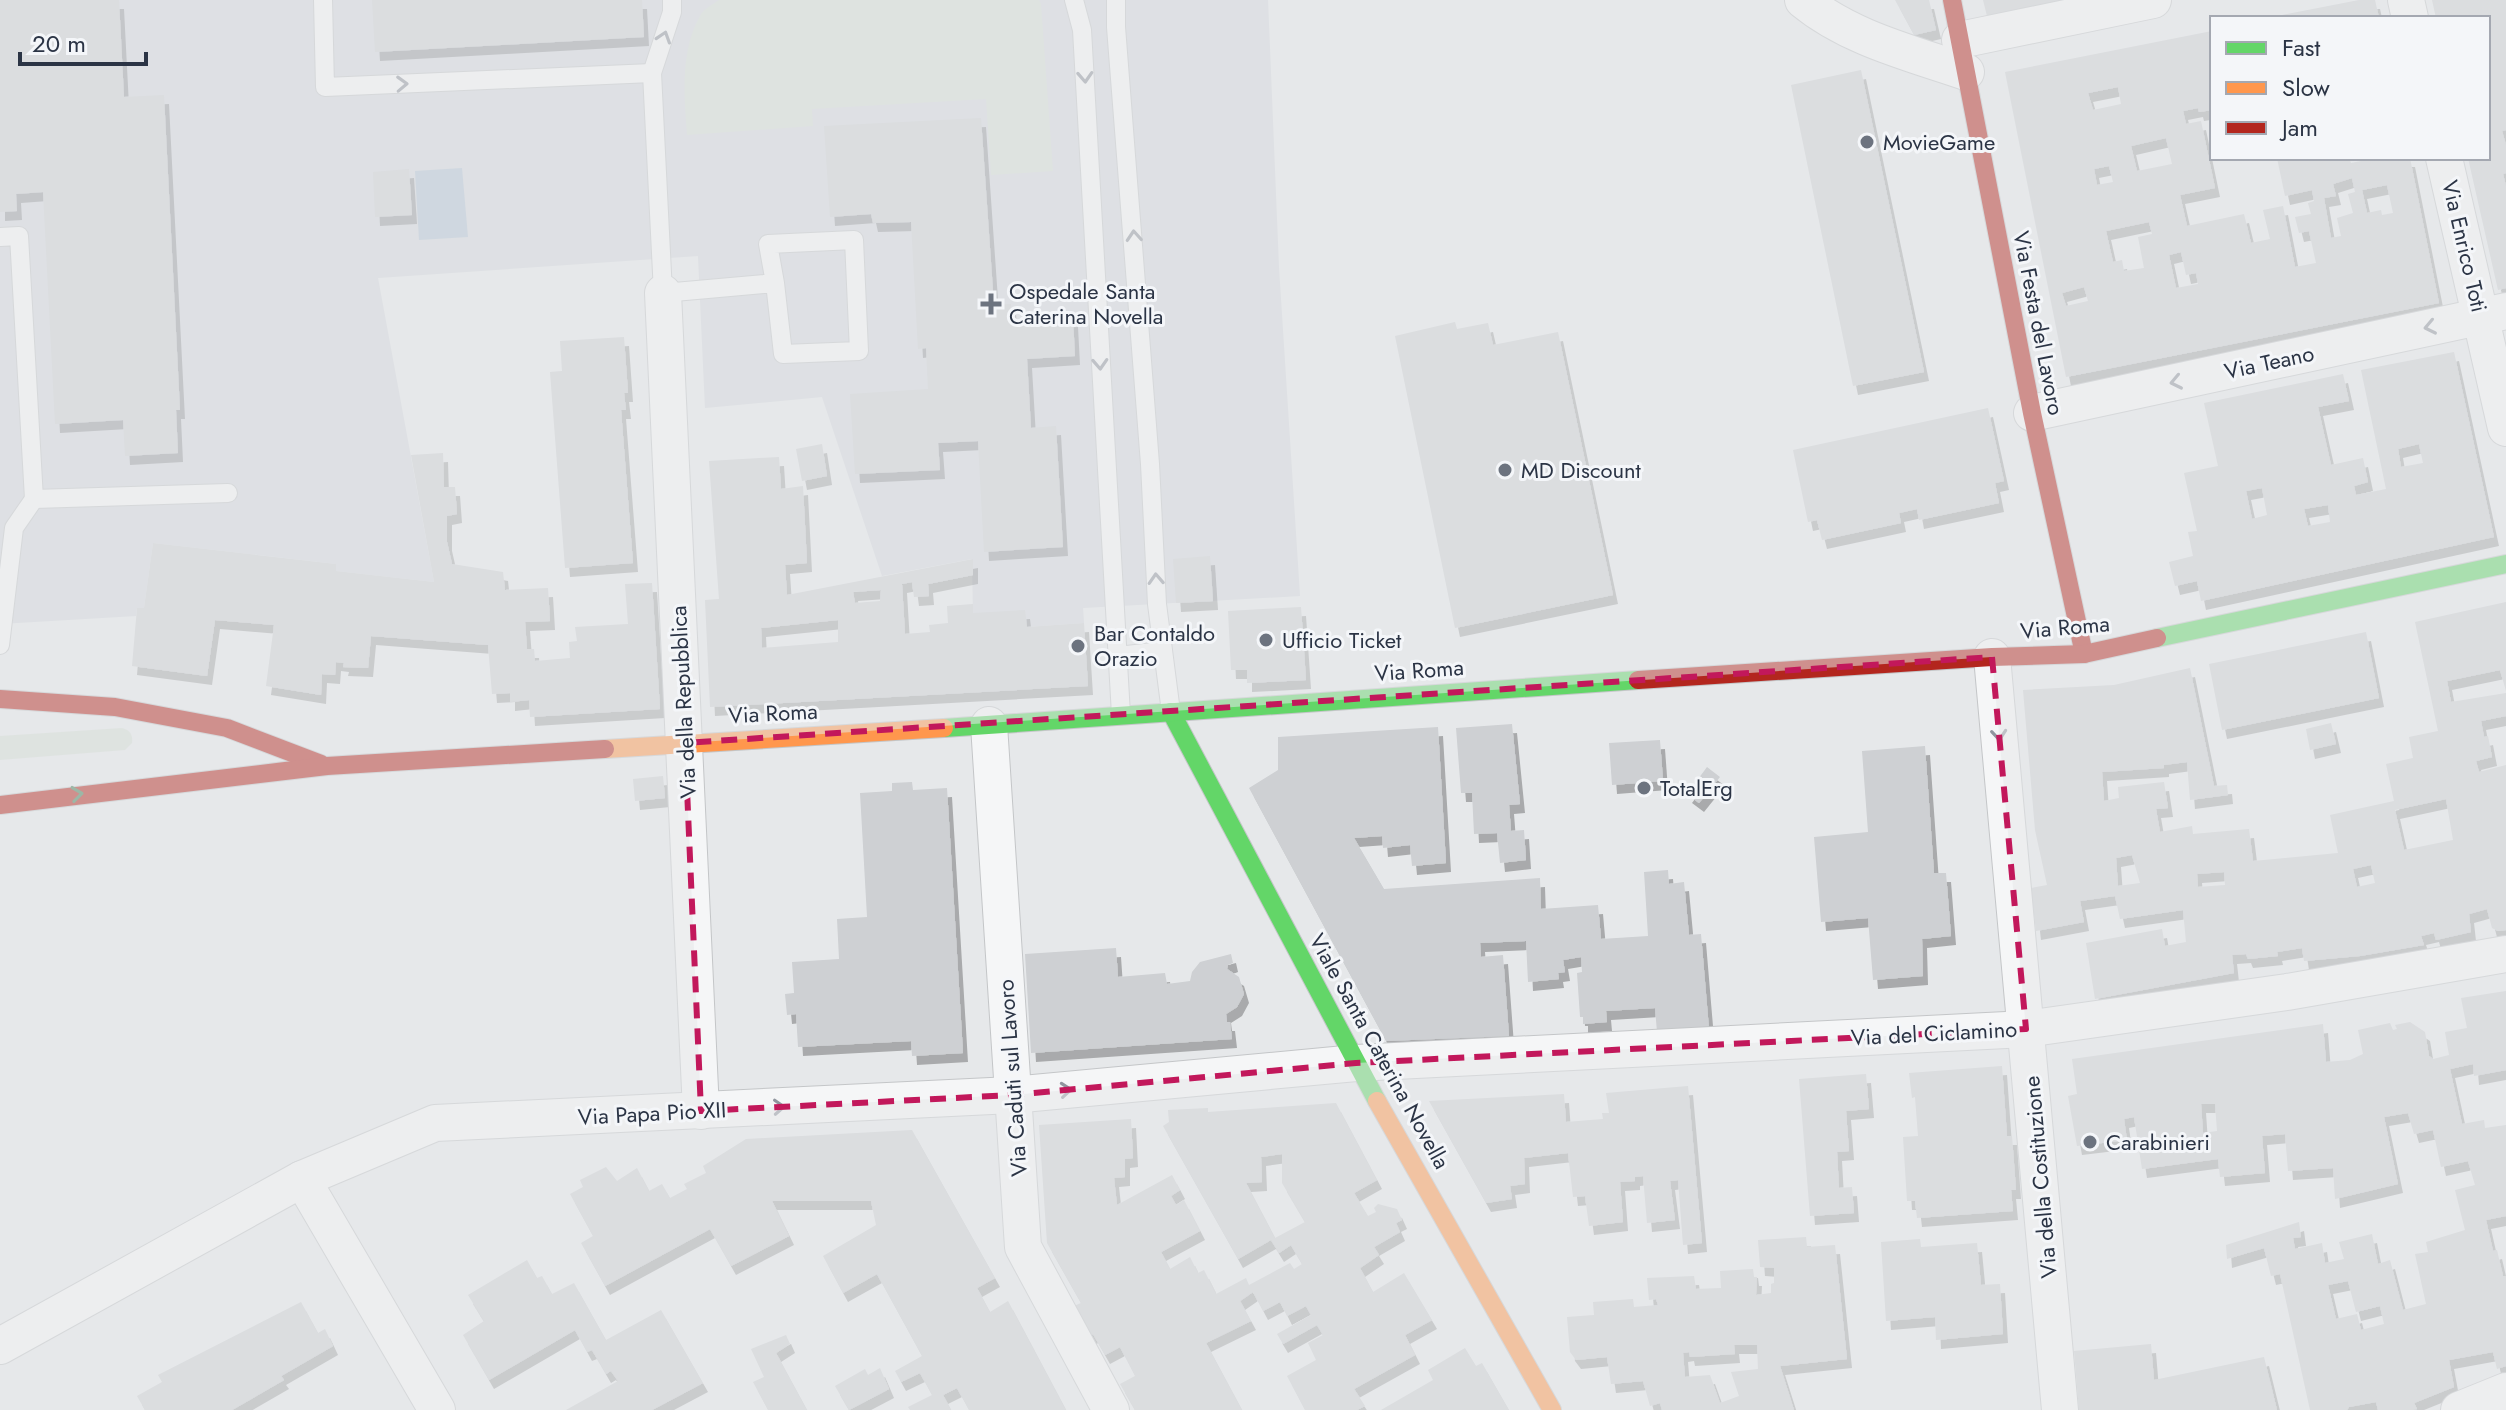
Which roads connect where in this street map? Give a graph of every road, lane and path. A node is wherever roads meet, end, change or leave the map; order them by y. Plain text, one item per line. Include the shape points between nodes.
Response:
1 (323, 0) edge
2 (672, 0) edge
3 (1074, 0) edge
4 (1116, 0) edge
5 (1803, 0) edge
6 (1952, 0) edge
7 (2153, 0) edge
8 (1963, 56) junction
9 (652, 73) junction
10 (2445, 160) edge
11 (0, 237) edge
12 (775, 283) junction
13 (663, 293) junction
14 (2494, 313) edge
15 (2032, 413) junction
16 (2506, 428) edge
17 (228, 493) dead end
18 (34, 499) junction
19 (2506, 564) edge
20 (0, 645) edge
21 (1162, 651) junction
22 (2084, 654) junction
23 (1118, 656) junction
24 (1992, 657) junction
25 (0, 699) edge
26 (1171, 712) junction
27 (1121, 716) junction
28 (989, 725) junction
29 (685, 743) junction
30 (327, 766) junction
31 (0, 805) edge
32 (2506, 954) edge
33 (2026, 1029) junction
34 (1356, 1063) junction
35 (1012, 1095) junction
36 (701, 1111) junction
37 (302, 1179) junction
38 (0, 1346) edge
39 (2506, 1391) edge
40 (437, 1410) edge
41 (1111, 1410) edge
42 (1552, 1410) edge
43 (2060, 1410) edge
44 (2459, 1410) edge

1 -> 9 lane via 325,87
9 -> 2 lane
3 -> 23 lane via 1082,30
21 -> 4 lane
5 - 8 street via 1869,38
6 - 8 main road, Via Festa del Lavoro
7 - 8 street
8 - 15 main road, Via Festa del Lavoro
9 - 13 lane
10 - 14 street, Via Enrico Toti
11 - 18 lane via 19,236
12 - 12 lane via 783,354 859,351 854,240 768,244
12 - 13 lane
13 - 29 street, Via della Repubblica
14 -> 15 street, Via Teano
14 - 16 street, Via Enrico Toti
15 - 22 main road, Via Festa del Lavoro
17 - 18 lane
18 - 20 lane via 14,528
19 - 22 main road, Via Roma
21 - 23 lane
21 - 26 lane
22 - 24 main road, Via Roma
23 - 27 lane
24 - 26 main road, Via Roma
24 -> 33 street, Via della Costituzione
25 - 30 main road via 115,707 227,728
26 - 27 main road, Via Roma
26 - 34 main road, Viale Santa Caterina Novella
27 - 28 main road, Via Roma
28 - 29 main road, Via Roma
28 - 35 street, Via Caduti sul Lavoro
29 - 30 main road, Via Roma
29 - 36 street, Via della Repubblica
31 -> 30 main road, Via Roma
32 - 33 street, Via del Ciclamino
33 - 34 street, Via del Ciclamino
33 - 43 street, Via della Costituzione
35 -> 34 street, Via Papa Pio XII
34 - 42 main road, Viale Santa Caterina Novella
36 -> 35 street, Via Papa Pio XII
35 - 41 street, Via Caduti sul Lavoro via 1023,1247
36 - 37 street, Via Papa Pio XII via 435,1123
37 - 38 street, Via Papa Pio XII
37 - 40 street
39 - 44 street

